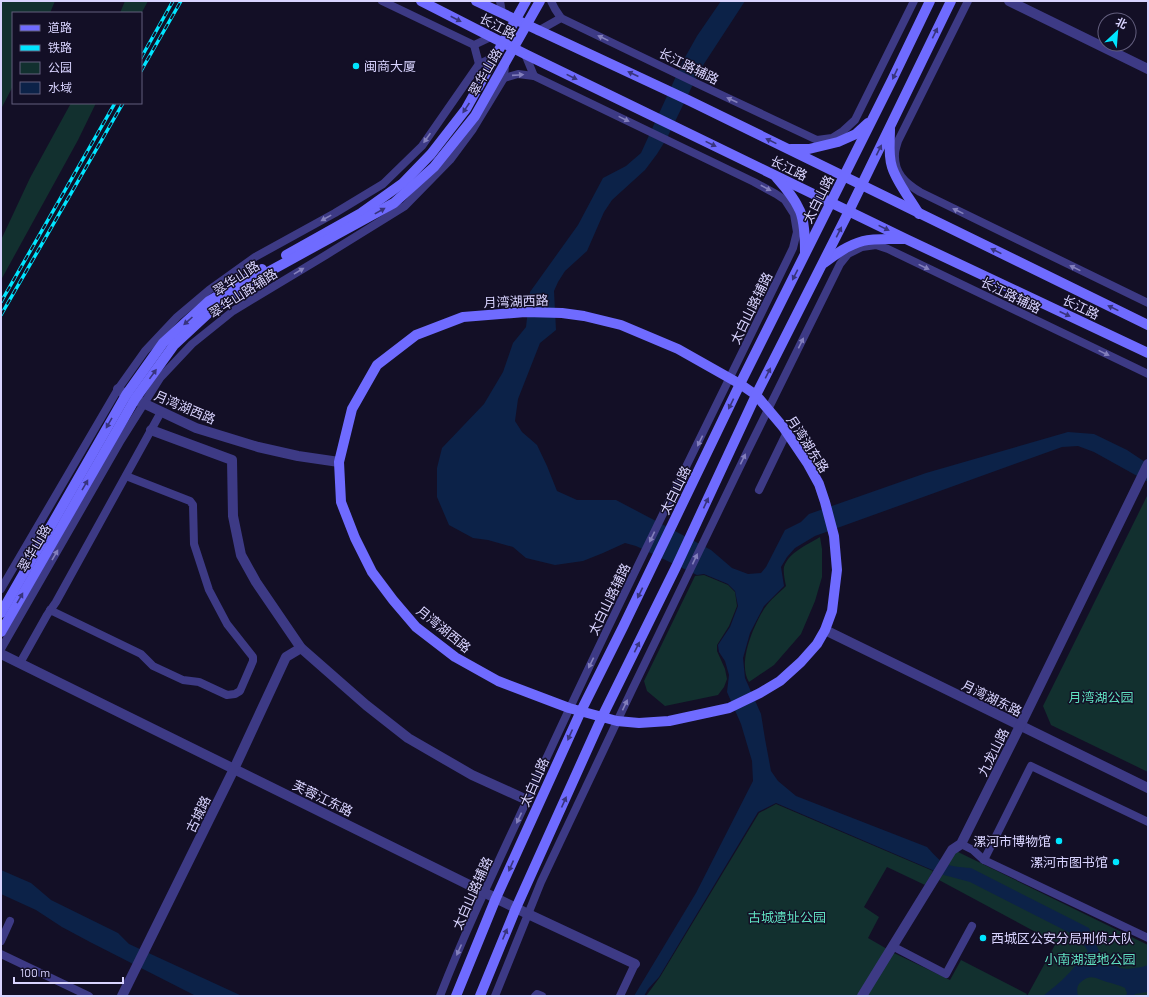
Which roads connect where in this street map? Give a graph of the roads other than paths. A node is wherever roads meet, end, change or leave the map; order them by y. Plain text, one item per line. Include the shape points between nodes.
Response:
1 (382, 1) edge
2 (421, 1) edge
3 (476, 1) edge
4 (500, 1) edge
5 (526, 1) edge
6 (551, 1) edge
7 (914, 1) edge
8 (930, 1) edge
9 (951, 1) edge
10 (968, 1) edge
11 (1009, 1) edge
12 (539, 3) edge
13 (502, 13) junction
14 (561, 18) junction
15 (515, 19) junction
16 (526, 25) junction
17 (538, 31) junction
18 (491, 37) junction
19 (503, 44) junction
20 (474, 45) junction
21 (514, 49) junction
22 (525, 54) junction
23 (496, 56) junction
24 (505, 63) junction
25 (479, 64) junction
26 (1148, 69) edge
27 (534, 76) junction
28 (504, 78) junction
29 (872, 119) junction
30 (890, 127) junction
31 (787, 149) junction
32 (773, 174) junction
33 (844, 176) junction
34 (862, 185) junction
35 (831, 202) junction
36 (849, 211) junction
37 (919, 214) junction
38 (906, 239) junction
39 (805, 255) junction
40 (823, 264) junction
41 (1148, 303) edge
42 (1148, 325) edge
43 (1148, 354) edge
44 (1148, 374) edge
45 (730, 378) junction
46 (740, 384) junction
47 (756, 395) junction
48 (131, 397) junction
49 (768, 409) junction
50 (161, 412) junction
51 (151, 430) junction
52 (787, 432) junction
53 (339, 462) junction
54 (1148, 464) edge
55 (126, 476) junction
56 (759, 490) dead end
57 (1, 589) edge
58 (50, 610) junction
59 (1, 613) edge
60 (825, 630) junction
61 (1, 632) edge
62 (301, 648) junction
63 (1, 649) edge
64 (1, 654) edge
65 (20, 663) junction
66 (569, 708) junction
67 (581, 711) junction
68 (602, 717) junction
69 (617, 721) junction
70 (1020, 726) junction
71 (234, 769) junction
72 (1148, 788) edge
73 (527, 800) junction
74 (1148, 822) edge
75 (956, 847) junction
76 (984, 860) junction
77 (485, 892) junction
78 (496, 898) junction
79 (516, 908) junction
80 (528, 914) junction
81 (10, 921) dead end
82 (972, 926) dead end
83 (1148, 938) edge
84 (1, 941) edge
85 (894, 947) junction
86 (1, 954) edge
87 (635, 964) joint
88 (89, 996) edge
89 (122, 996) edge
90 (440, 996) edge
91 (456, 996) edge
92 (480, 996) edge
93 (495, 996) edge
94 (535, 996) edge
95 (542, 996) edge
96 (620, 996) edge
97 (862, 996) edge

1 - 20 street
2 -> 18 main road, 长江路
3 - 13 main road, 长江路
4 - 13 street
5 - 15 main road, 翠华山路
6 - 12 street
6 - 14 street
7 -> 14 street, 长江路辅路 via 855,120 832,138 817,140
8 -> 29 main road, 太白山路
30 -> 9 main road
41 -> 10 street via 920,192 908,184 897,171 895,154 898,141
11 - 26 street
12 - 16 main road, 翠华山路
13 - 15 main road, 长江路
14 - 17 street
15 - 16 main road, 长江路
15 - 19 main road, 翠华山路
16 - 17 main road, 长江路
16 - 21 main road, 翠华山路
31 -> 17 main road, 长江路
18 - 19 main road, 长江路
18 - 20 street
19 - 21 main road, 长江路
19 - 23 main road, 翠华山路
20 - 25 street
21 - 22 main road, 长江路
21 - 24 main road, 翠华山路
22 - 27 street
22 -> 32 main road, 长江路
23 - 25 street, 翠华山路辅路
23 -> 48 main road, 翠华山路 via 466,109 431,154 403,183 361,213 209,301 164,343
24 - 28 street, 翠华山路辅路
48 -> 24 main road, 翠华山路 via 174,345 216,306 270,271 394,203 434,167 475,116
25 -> 48 street, 翠华山路辅路 via 422,146 383,184 255,257 177,317 145,351
28 -> 27 street via 518,74
27 -> 45 street, 太白山路辅路 via 785,200 794,214 797,232 793,248
48 -> 28 street, 翠华山路辅路 via 160,378 192,344 233,311 405,206 450,160 473,129
29 - 31 main road via 856,134 838,142 808,149
29 - 33 main road, 太白山路
34 -> 30 main road
30 - 37 main road via 892,167
31 - 33 main road, 长江路
32 - 35 main road, 长江路
32 - 39 main road via 799,208
33 - 34 main road, 长江路
33 - 35 main road, 太白山路
34 - 36 main road
34 - 37 main road, 长江路
35 - 36 main road, 长江路
35 - 39 main road, 太白山路
36 -> 38 main road, 长江路
40 -> 36 main road
42 -> 37 main road, 长江路
38 - 40 main road via 864,240 840,251
38 -> 43 main road, 长江路
39 -> 46 main road, 太白山路
47 -> 40 main road
49 -> 44 street, 长江路辅路 via 840,264 848,254 862,247 876,245
45 - 46 main road, 月湾湖西路
45 - 53 main road, 月湾湖西路 via 678,349 621,325 584,316 525,312 463,317 416,335 377,365 352,410
45 -> 66 street, 太白山路辅路
46 - 47 main road, 月湾湖西路
46 -> 67 main road, 太白山路
47 - 49 main road, 月湾湖东路
68 -> 47 main road via 676,567
48 - 50 street, 月湾湖西路
48 - 57 street, 翠华山路辅路
48 -> 59 main road, 翠华山路
61 -> 48 main road, 翠华山路
63 -> 48 street, 翠华山路辅路 via 122,440
49 - 52 main road, 月湾湖东路
69 -> 49 street
50 - 51 street
50 - 53 street, 月湾湖西路 via 196,428 258,446 298,456
51 - 55 street
51 - 62 street via 232,460 233,516 241,554 256,582
52 - 56 street
52 - 60 main road, 月湾湖东路 via 819,484 834,536 837,577 832,611
53 - 66 main road, 月湾湖西路 via 341,502 354,538 372,572 416,627 455,657 498,681
54 - 70 street, 九龙山路
55 - 58 street
55 - 58 street via 190,501 193,505 194,544 209,590 227,624 253,657 240,691 227,695 199,682 183,680 153,666 141,654
58 - 65 street
60 - 69 main road, 月湾湖东路 via 817,644 780,681 729,708 669,721
60 - 70 street, 月湾湖东路
62 - 71 street, 古城路 via 286,657
62 - 73 street via 408,738 472,775
64 - 65 street, 芙蓉江东路
65 - 71 street, 芙蓉江东路
66 - 67 main road, 月湾湖西路
66 - 73 street, 太白山路辅路
67 - 68 main road, 月湾湖西路
67 -> 78 main road, 太白山路
68 - 69 main road, 月湾湖东路
79 -> 68 main road
69 - 80 street
70 - 72 street, 月湾湖东路
70 - 75 street, 九龙山路
71 - 77 street, 芙蓉江东路
71 - 89 street, 古城路
73 -> 77 street, 太白山路辅路
74 - 76 street via 1031,766
75 - 76 street via 974,850
75 - 85 street, 九龙山路
76 - 83 street
77 - 78 street, 芙蓉江东路
77 -> 90 street, 太白山路辅路
78 - 79 street, 芙蓉江东路
78 - 91 main road, 太白山路
79 - 80 street, 芙蓉江东路
92 -> 79 main road
80 - 87 street, 芙蓉江东路
80 - 93 street
81 - 84 street
82 - 85 street via 946,974
85 - 97 street, 九龙山路
86 - 88 street
87 - 96 street
94 - 95 street

